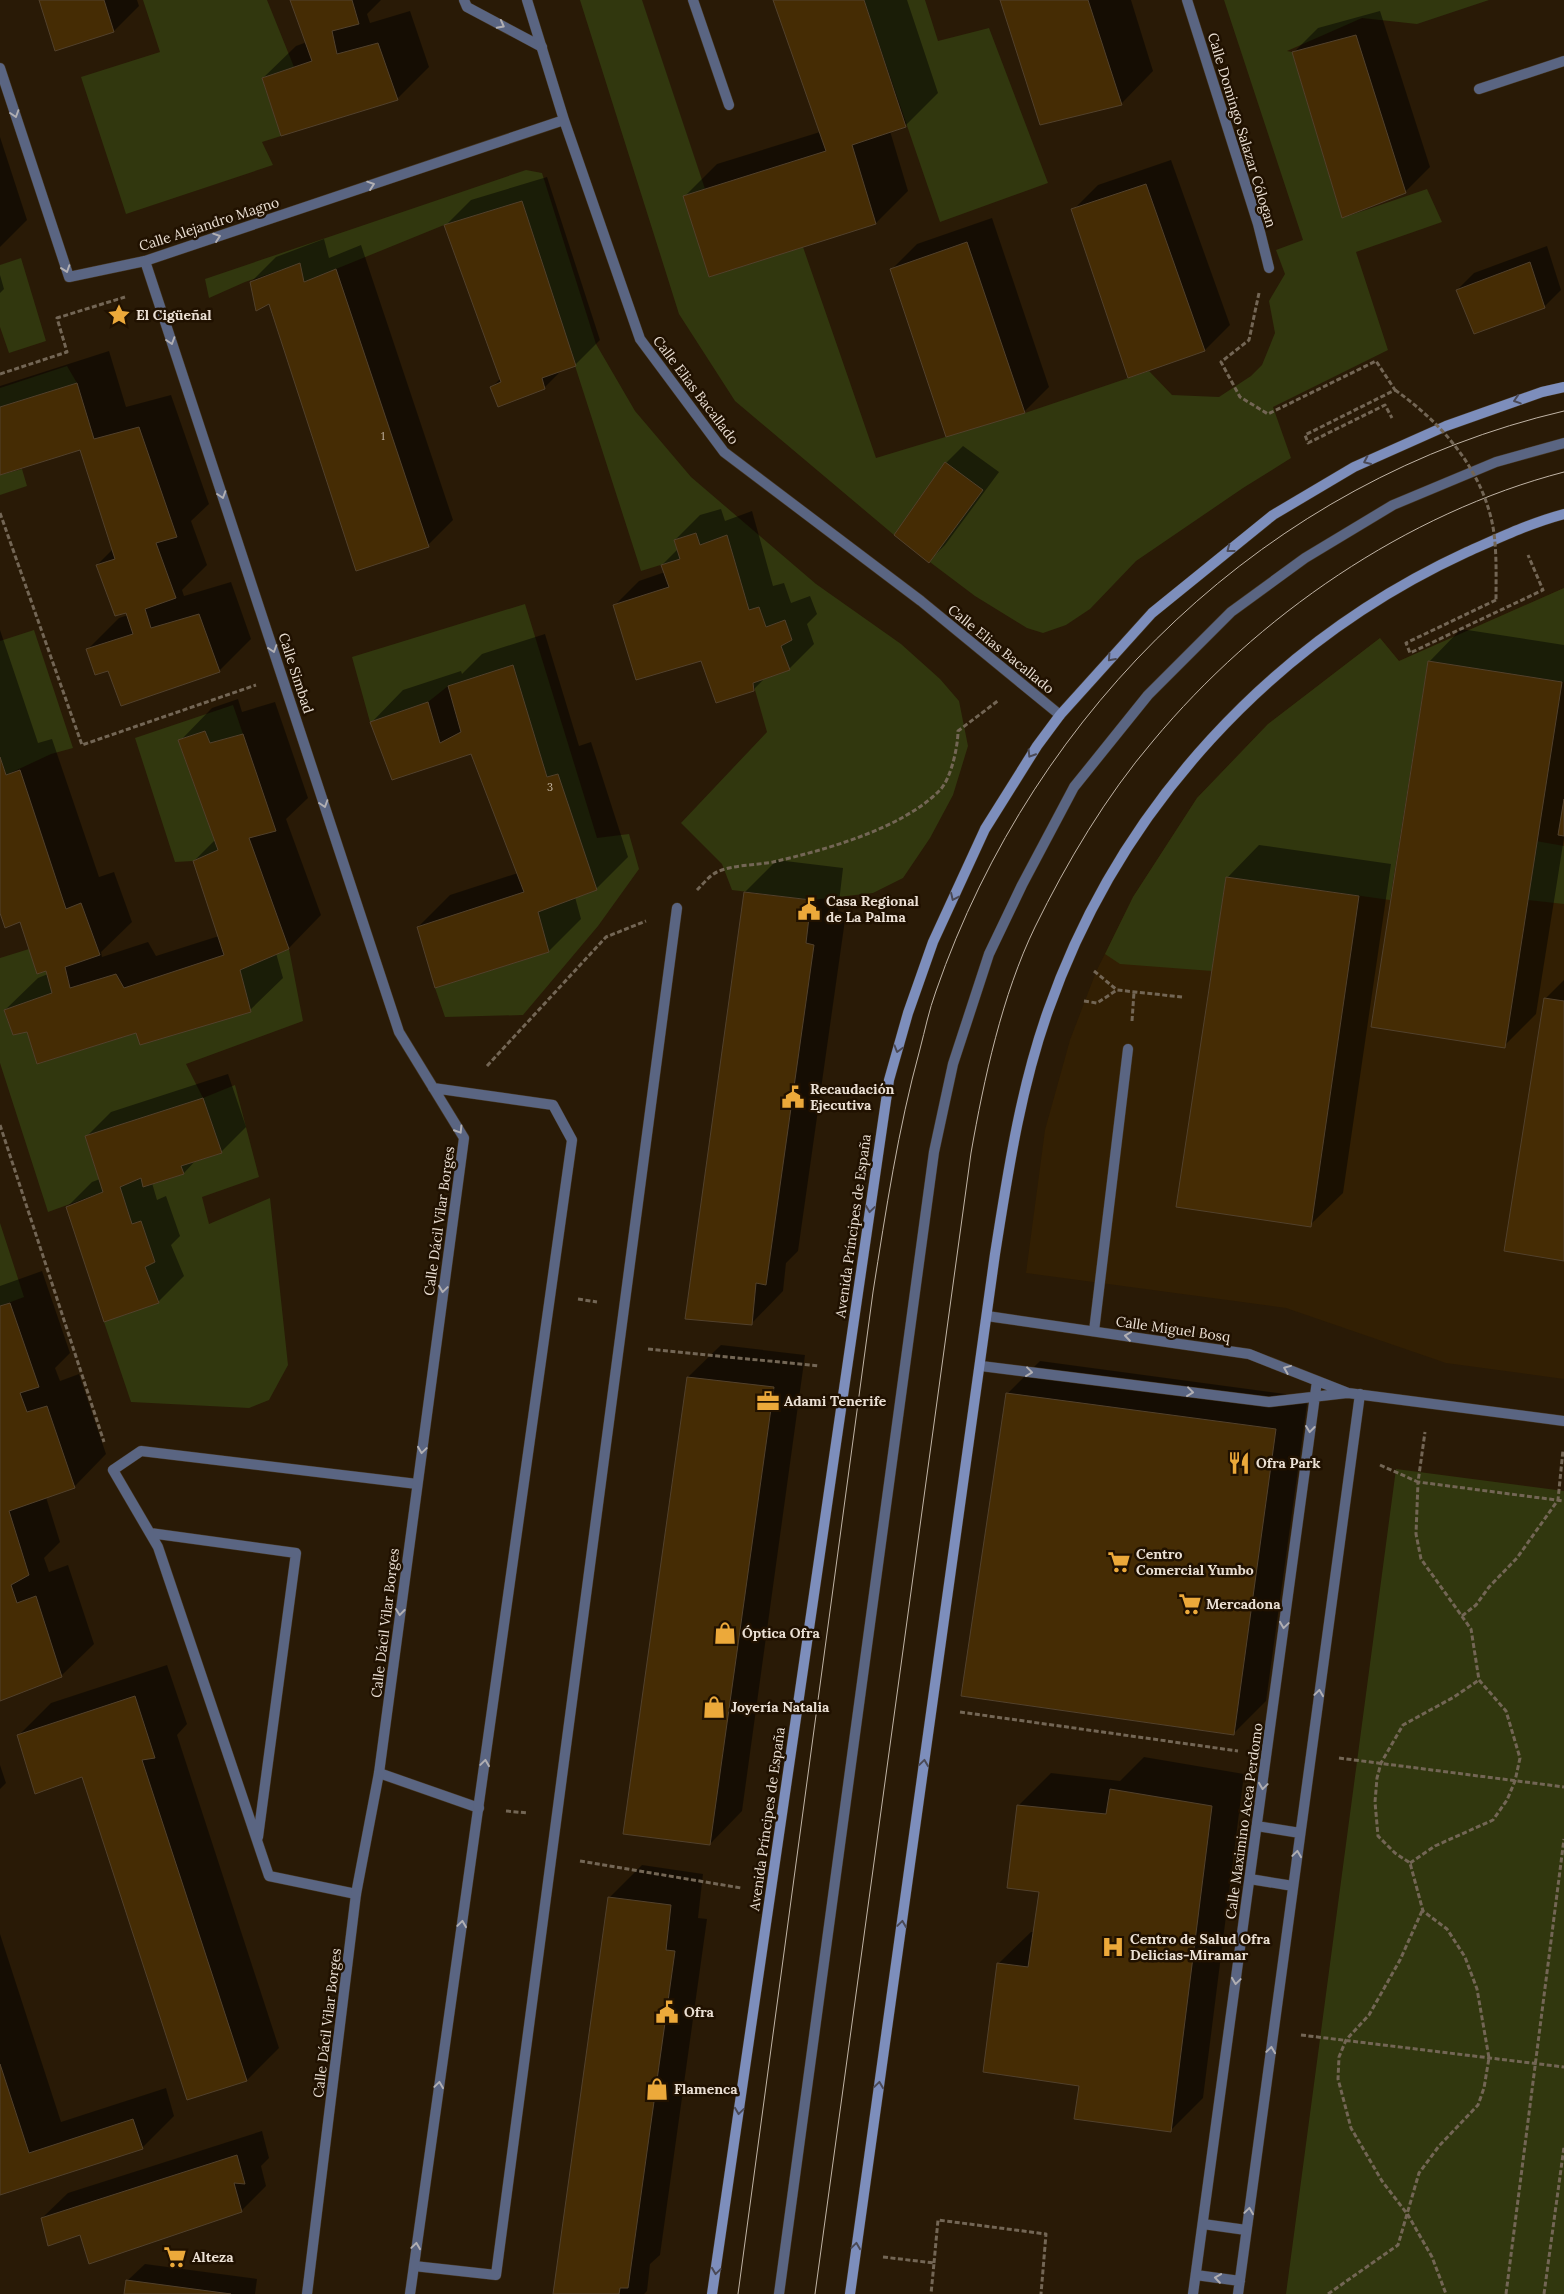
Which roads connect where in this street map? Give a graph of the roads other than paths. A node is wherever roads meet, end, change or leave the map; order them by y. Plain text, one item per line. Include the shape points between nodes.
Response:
1 (464, 0) edge
2 (527, 0) edge
3 (693, 0) edge
4 (1187, 0) edge
5 (542, 47) junction
6 (1564, 61) edge
7 (0, 68) edge
8 (1479, 89) dead end
9 (729, 105) dead end
10 (564, 120) junction
11 (145, 261) junction
12 (1269, 268) road end
13 (1564, 387) edge
14 (1564, 442) edge
15 (1564, 514) edge
16 (1060, 715) junction
17 (676, 908) road end
18 (1128, 1049) dead end
19 (433, 1088) junction
20 (987, 1316) junction
21 (1094, 1331) junction
22 (980, 1366) junction
23 (1317, 1381) junction
24 (1348, 1393) junction
25 (1360, 1394) junction
26 (1314, 1396) junction
27 (1564, 1421) edge
28 (417, 1484) junction
29 (150, 1533) junction
30 (379, 1773) junction
31 (478, 1808) junction
32 (1257, 1826) junction
33 (1300, 1833) junction
34 (257, 1841) junction
35 (1250, 1879) junction
36 (1293, 1886) junction
37 (356, 1894) junction
38 (1203, 2224) junction
39 (1246, 2230) junction
40 (414, 2266) junction
41 (1196, 2275) junction
42 (1240, 2281) junction
43 (307, 2294) edge
44 (410, 2294) edge
45 (712, 2294) edge
46 (780, 2294) edge
47 (850, 2294) edge
48 (1193, 2294) edge
49 (1238, 2294) edge

1 -> 5 street via 466,7
2 - 5 street, Calle Elias Bacallado
3 - 9 street
4 - 12 street, Calle Domingo Salazar Cólogan
5 - 10 street, Calle Elias Bacallado
6 - 8 street
7 -> 11 street, Calle Alejandro Magno via 69,277
11 -> 10 street, Calle Alejandro Magno
10 - 16 street, Calle Elias Bacallado via 640,339 724,452 921,601
11 -> 19 street, Calle Simbad via 399,1032
13 -> 16 main road, Avenida Príncipes de España via 1488,410 1404,444 1354,467 1272,515 1152,613
14 - 46 street via 1496,462 1394,505 1305,558 1231,612 1148,695 1074,786 989,954 953,1064 934,1152
15 - 20 main road via 1516,530 1433,568 1374,601 1323,636 1248,700 1210,738 1159,802 1129,845 1093,909 1054,994 1026,1076
16 -> 45 main road, Avenida Príncipes de España via 985,829 932,942 888,1080
17 - 40 street via 496,2275
18 - 21 street
19 -> 28 street, Calle Dácil Vilar Borges via 464,1138
31 -> 19 street via 572,1140 553,1105
20 - 21 street, Calle Miguel Bosq
20 - 22 main road
23 -> 21 street, Calle Miguel Bosq via 1249,1354
22 -> 26 street, Calle Miguel Bosq via 1269,1402
47 -> 22 main road
23 - 24 street, Calle Miguel Bosq
23 - 26 street, Calle Maximino Acea Perdomo
24 - 25 street, Calle Miguel Bosq
24 - 26 street, Calle Miguel Bosq
25 - 27 street, Calle Miguel Bosq
33 -> 25 street
26 -> 32 street, Calle Maximino Acea Perdomo
28 - 29 street via 141,1451 113,1470
28 -> 30 street, Calle Dácil Vilar Borges
29 - 34 street via 158,1546
29 - 34 street via 296,1553
30 - 31 street
30 - 37 street, Calle Dácil Vilar Borges
40 -> 31 street
32 - 33 street
32 - 35 street, Calle Maximino Acea Perdomo
36 -> 33 street
34 - 37 street via 269,1876
35 - 36 street
35 -> 38 street, Calle Maximino Acea Perdomo
39 -> 36 street
37 - 43 street, Calle Dácil Vilar Borges
38 - 39 street
38 - 41 street, Calle Maximino Acea Perdomo
39 - 42 street
40 - 44 street
42 -> 41 street
41 - 48 street, Calle Maximino Acea Perdomo
42 - 49 street

